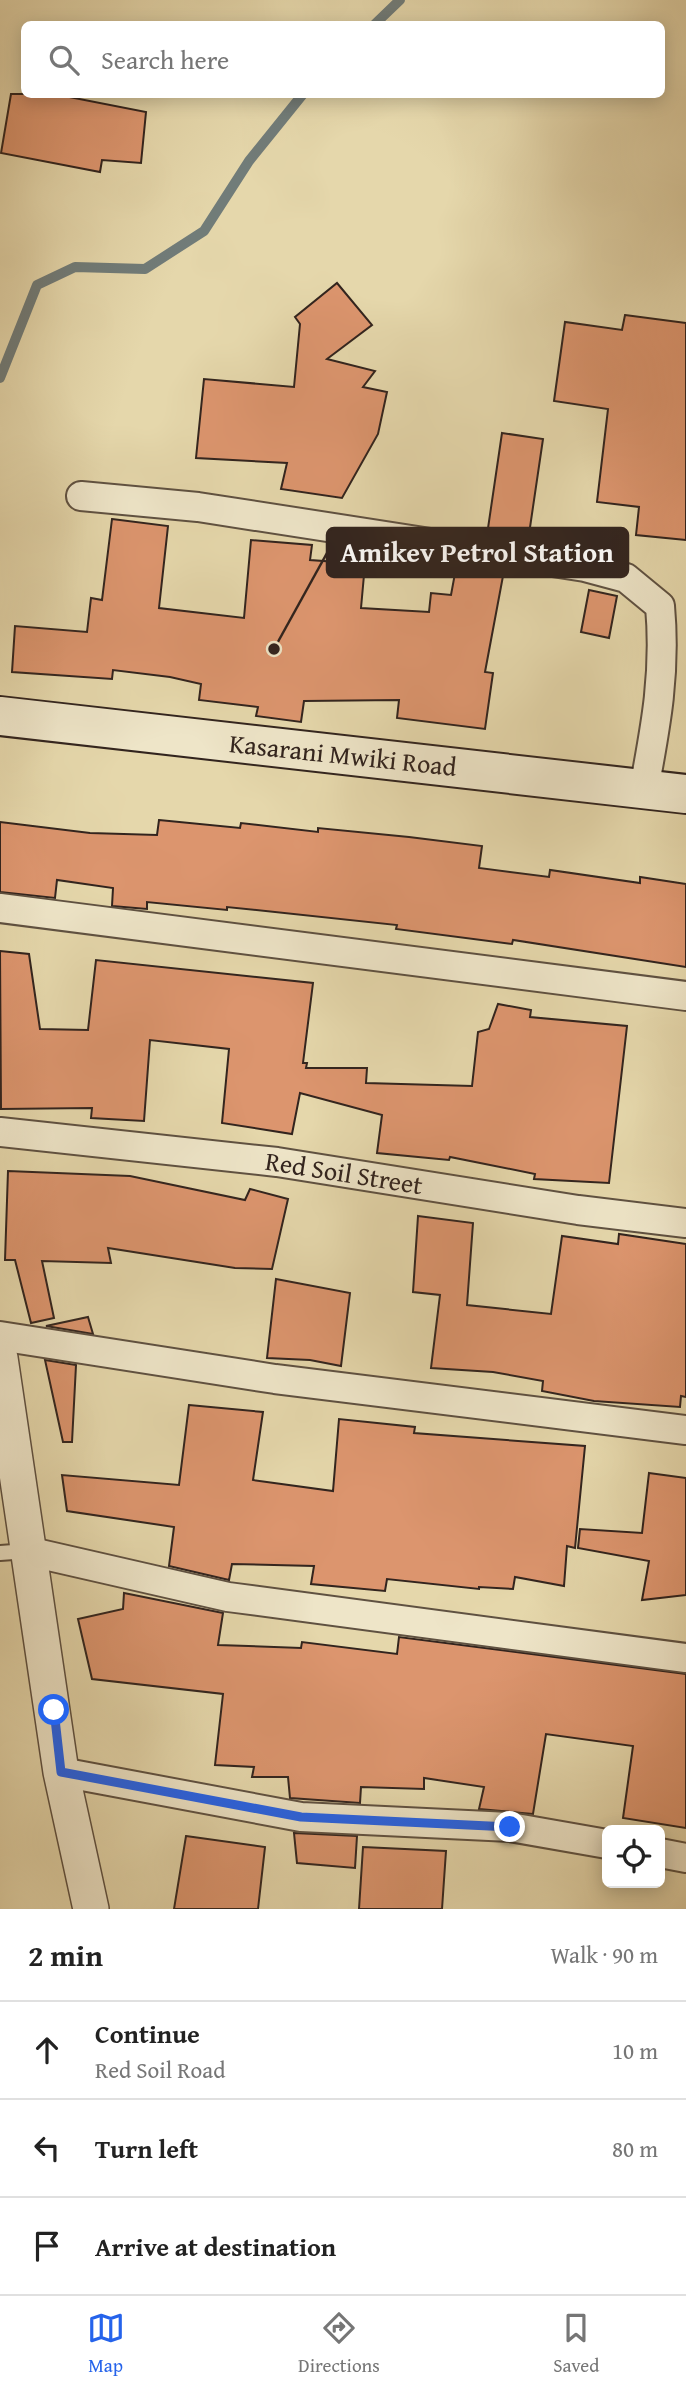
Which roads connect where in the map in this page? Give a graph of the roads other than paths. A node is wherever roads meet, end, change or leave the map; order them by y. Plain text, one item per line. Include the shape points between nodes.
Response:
1 (81, 496) dead end
2 (675, 644) edge
3 (0, 716) edge
4 (644, 789) junction
5 (686, 793) edge
6 (0, 908) edge
7 (686, 996) edge
8 (0, 1132) edge
9 (686, 1223) edge
10 (0, 1336) edge
11 (0, 1358) edge
12 (686, 1430) edge
13 (13, 1552) edge
14 (686, 1658) edge
15 (61, 1772) junction
16 (602, 1843) edge
17 (665, 1854) edge
18 (686, 1857) edge
19 (91, 1909) edge

1 - 2 street via 198,508 585,567 626,578 660,606
2 - 4 street
3 - 4 main road, Kasarani Mwiki Road
4 - 5 main road, Kasarani Mwiki Road
6 - 7 street
8 - 9 street, Red Soil Street via 277,1162
10 - 12 street via 275,1379
11 - 13 street
13 - 14 street via 228,1597
13 - 15 street via 54,1710
15 - 16 street via 301,1817 510,1827
15 - 19 street
17 - 18 street

